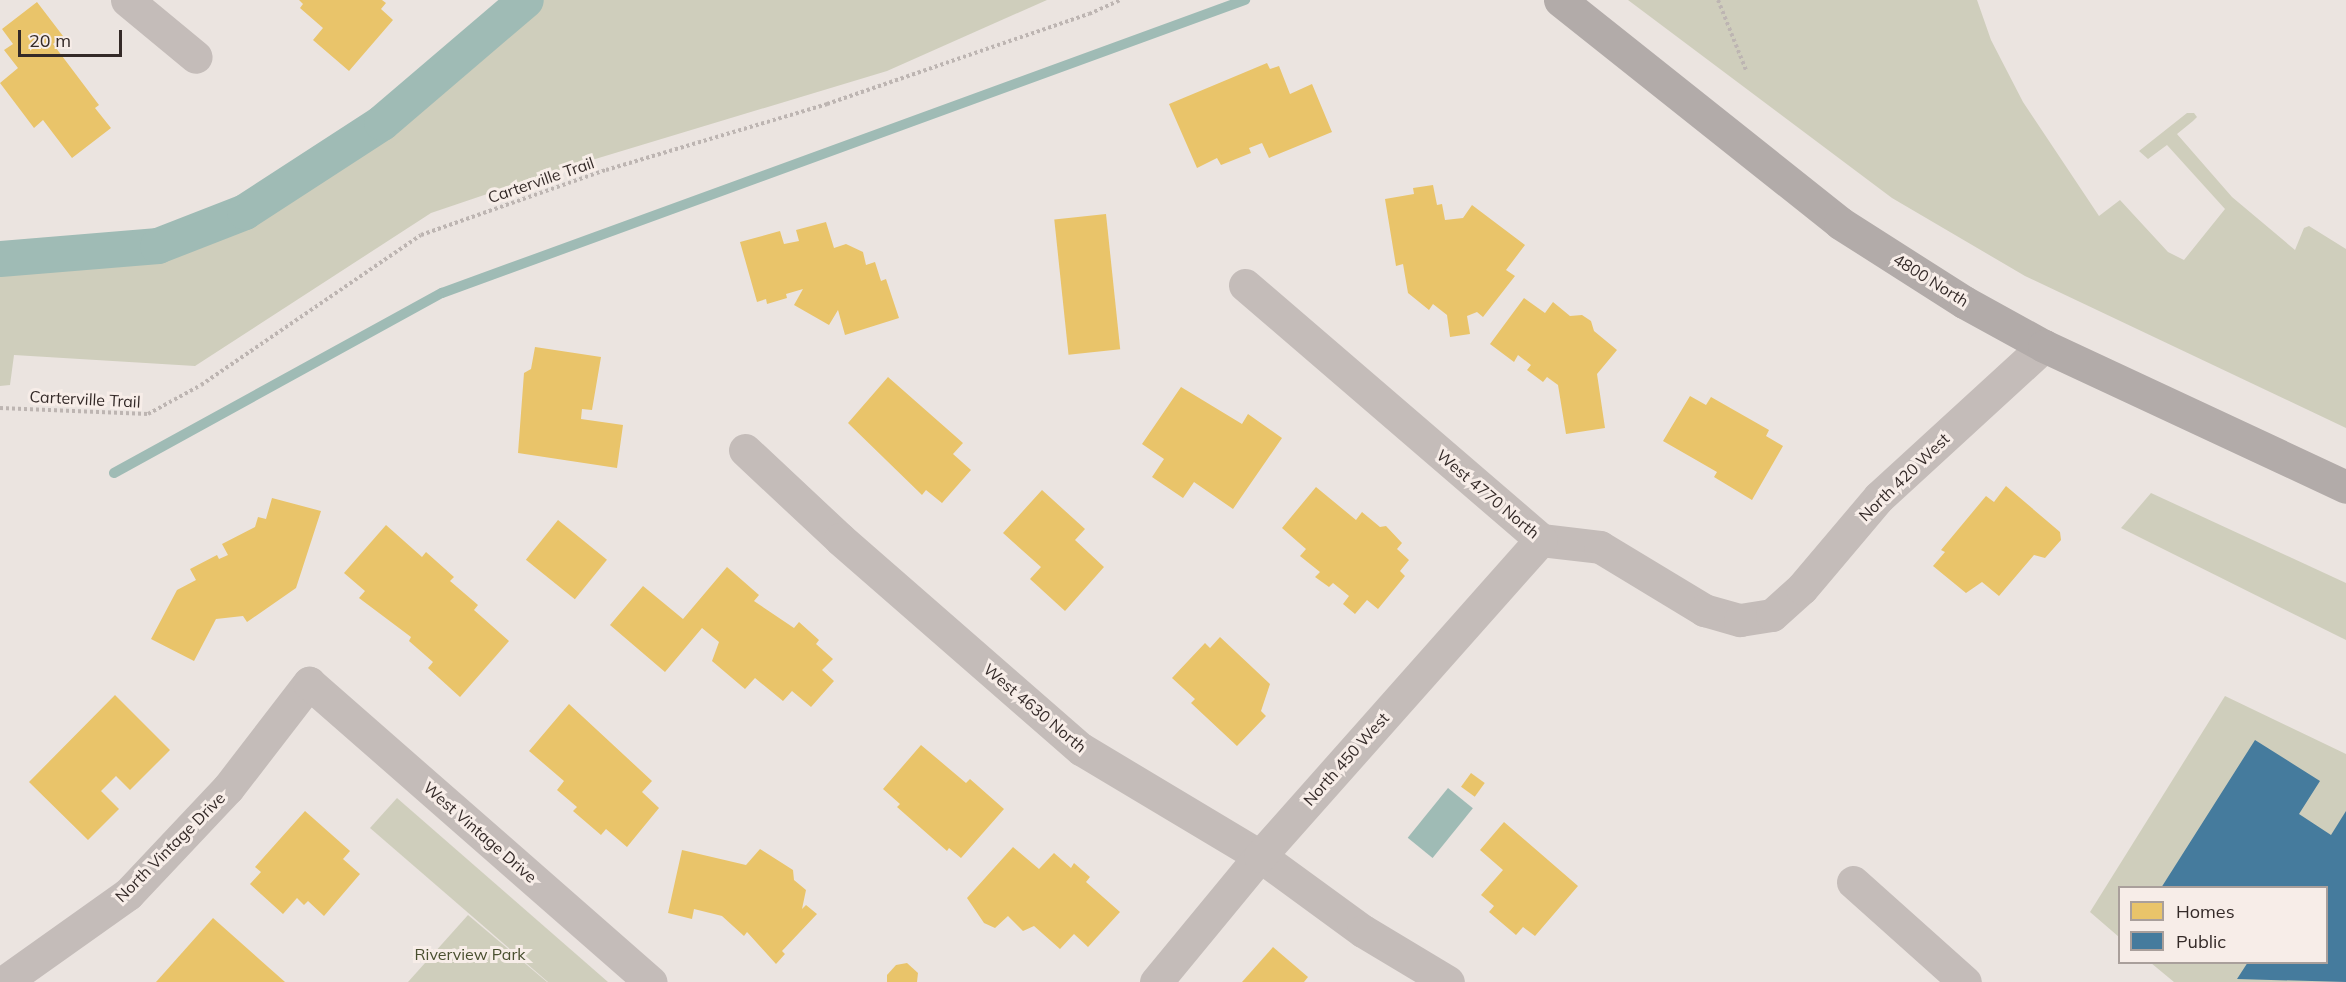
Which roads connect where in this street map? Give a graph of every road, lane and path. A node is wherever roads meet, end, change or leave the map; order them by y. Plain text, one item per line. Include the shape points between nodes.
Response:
1 (128, 0) edge
2 (1121, 0) edge
3 (1560, 0) edge
4 (1718, 0) edge
5 (196, 57) dead end
6 (1746, 70) dead end
7 (1245, 285) dead end
8 (2044, 346) junction
9 (0, 408) edge
10 (745, 450) dead end
11 (2346, 487) edge
12 (1541, 540) junction
13 (1772, 615) joint
14 (309, 683) joint
15 (1260, 856) junction
16 (1853, 882) dead end
17 (4, 982) edge
18 (650, 982) edge
19 (1156, 982) edge
20 (1448, 982) edge
21 (1965, 982) edge

1 - 5 street
2 - 9 path, Carterville Trail via 827,104 606,170 421,234 201,385 148,414
3 - 8 main road, 4800 North via 1840,223 1965,302
4 - 6 path
7 - 12 street, West 4770 North
8 - 11 main road, 4800 North
8 - 13 street, North 420 West via 1879,497 1802,588
10 - 15 street, West 4630 North via 840,539 1082,749
12 - 13 street, West 4770 North via 1600,547 1704,610 1740,620
12 - 15 street, North 450 West
14 - 17 street, North Vintage Drive via 228,788 128,894
14 - 18 street, West Vintage Drive
15 - 19 street, North 450 West
15 - 20 street, West 4630 North via 1363,931
16 - 21 street

